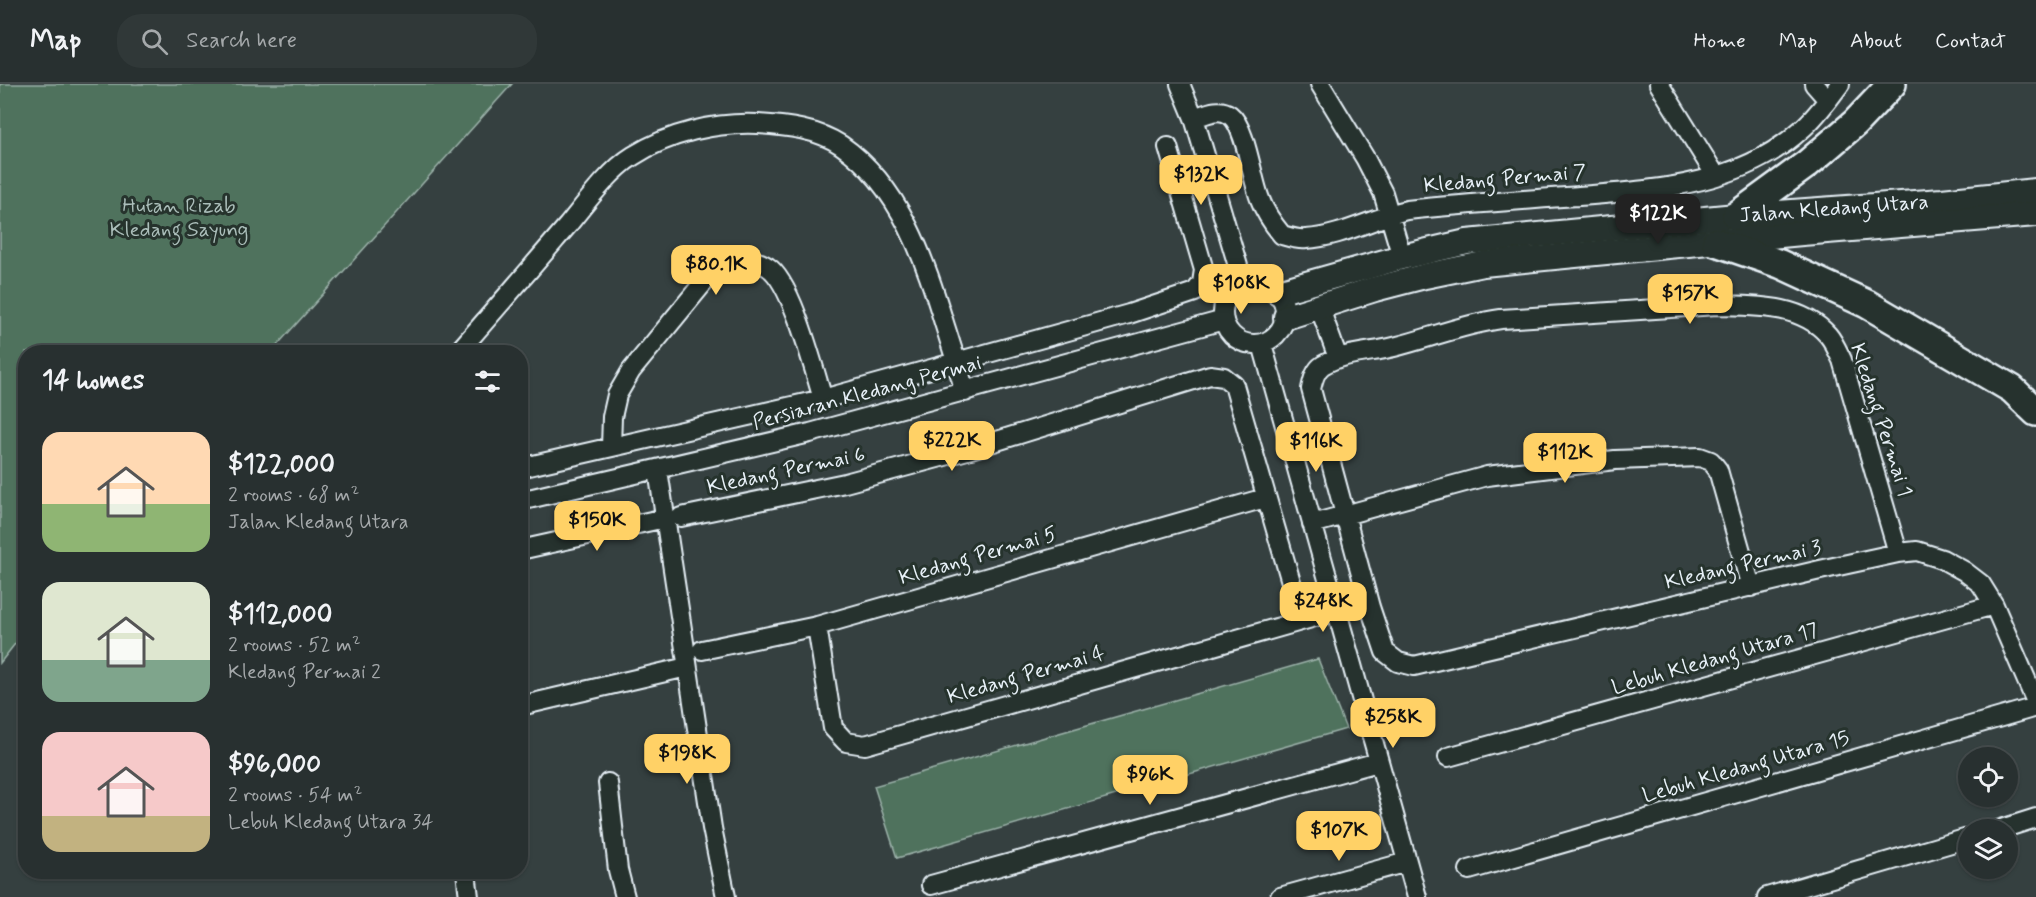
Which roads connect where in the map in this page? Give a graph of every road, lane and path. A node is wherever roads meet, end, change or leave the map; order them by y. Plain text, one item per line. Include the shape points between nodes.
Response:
1 (1180, 84) edge
2 (1320, 84) edge
3 (1659, 84) edge
4 (1814, 84) edge
5 (1840, 84) edge
6 (1892, 84) edge
7 (1828, 100) junction
8 (1194, 118) junction
9 (1168, 147) dead end
10 (1716, 176) junction
11 (2036, 191) edge
12 (1390, 214) junction
13 (2036, 214) edge
14 (1736, 216) junction
15 (1716, 242) junction
16 (1402, 257) junction
17 (1243, 284) junction
18 (1278, 292) junction
19 (1319, 306) junction
20 (1286, 317) junction
21 (1224, 320) junction
22 (1262, 344) junction
23 (464, 345) edge
24 (1338, 358) junction
25 (956, 361) junction
26 (965, 392) junction
27 (823, 399) junction
28 (2036, 412) edge
29 (611, 447) junction
30 (528, 466) edge
31 (658, 470) junction
32 (1266, 498) junction
33 (528, 499) edge
34 (1346, 514) junction
35 (673, 518) junction
36 (1312, 524) junction
37 (528, 548) edge
38 (1898, 553) junction
39 (1751, 587) junction
40 (1994, 605) junction
41 (1336, 611) junction
42 (1302, 620) junction
43 (817, 626) junction
44 (702, 650) dead end
45 (687, 667) junction
46 (2036, 702) edge
47 (528, 704) edge
48 (2036, 707) edge
49 (1448, 757) dead end
50 (1378, 762) junction
51 (608, 783) dead end
52 (2036, 818) edge
53 (2018, 824) edge
54 (1958, 841) edge
55 (1407, 862) junction
56 (1469, 870) dead end
57 (467, 879) edge
58 (931, 885) dead end
59 (469, 897) edge
60 (625, 897) edge
61 (726, 897) edge
62 (1280, 897) edge
63 (1417, 897) edge
64 (1767, 897) edge

1 - 8 street
2 - 12 street via 1365,158
3 - 10 street
4 - 7 street
5 - 7 street, Kledang Permai 7
6 - 14 highway via 1855,123 1807,164
7 - 10 street, Kledang Permai 7 via 1800,131 1775,149
8 - 12 street, Kledang Permai 7 via 1218,111 1230,115 1240,127 1259,199 1282,236 1304,240 1331,235
8 - 17 street
9 - 25 street via 1204,270 1202,283 1195,292
10 - 12 street, Kledang Permai 7 via 1654,190
11 - 14 main road, Jalan Kledang Utara
12 - 16 street
13 - 15 main road, Jalan Kledang Utara
14 - 16 main road, Jalan Kledang Utara via 1467,242
15 - 19 main road, Jalan Kledang Utara via 1483,264
15 - 28 highway via 1780,264 1866,304 2012,389
16 - 18 main road, Jalan Kledang Utara
17 - 18 street via 1262,282
17 - 21 street via 1229,294
18 - 20 street
19 - 20 main road, Jalan Kledang Utara
19 - 24 street
20 - 22 street via 1278,334
21 - 22 street via 1238,340
21 - 26 street, Persiaran Kledang Permai
22 - 36 street
23 - 25 street via 603,183 631,157 703,128 746,123 794,126 820,135 840,144 871,170 915,239
24 - 34 street via 1320,366 1311,388
24 - 38 street, Kledang Permai 1 via 1501,319 1717,305 1784,310 1812,321 1829,336 1842,360
25 - 26 street
25 - 27 street
26 - 31 street, Persiaran Kledang Permai
27 - 29 street
27 - 29 street via 783,285 770,267 739,260 709,276 631,371 618,394
29 - 30 street
31 - 33 street, Persiaran Kledang Permai
31 - 35 street
32 - 35 street, Kledang Permai 6 via 1234,385 1224,377 1210,375 971,449 845,483
32 - 42 street
32 - 43 street, Kledang Permai 5
34 - 36 street
34 - 39 street via 1487,476 1615,460 1700,457 1711,461 1718,470
34 - 39 street, Kledang Permai 3 via 1385,652 1398,662 1414,666
35 - 37 street, Kledang Permai 6
35 - 45 street
36 - 41 street
38 - 39 street, Kledang Permai 3
38 - 40 street, Kledang Permai 3 via 1917,551 1964,571 1981,584
40 - 46 street, Kledang Permai 3
40 - 49 street, Lebuh Kledang Utara 17
41 - 42 street, Kledang Permai 4
41 - 50 street
42 - 43 street, Kledang Permai 4 via 866,745 846,742 833,728
43 - 44 street, Kledang Permai 5
45 - 47 street
45 - 61 street
48 - 56 street, Lebuh Kledang Utara 15
50 - 55 street
50 - 58 street
51 - 60 street
52 - 53 street
54 - 64 street
55 - 62 street
55 - 63 street
57 - 59 street

